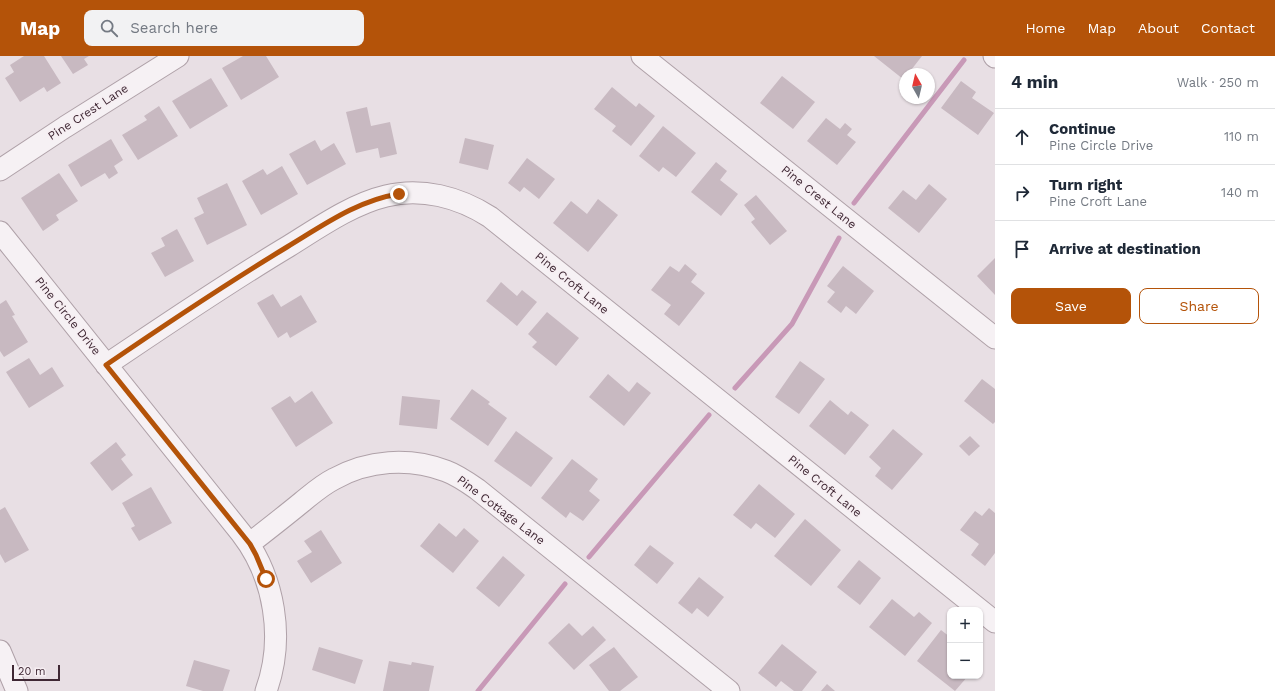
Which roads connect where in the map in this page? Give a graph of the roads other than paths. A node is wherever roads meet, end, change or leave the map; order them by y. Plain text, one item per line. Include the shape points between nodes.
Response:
1 (178, 56) edge
2 (642, 56) edge
3 (0, 170) edge
4 (0, 232) edge
5 (995, 338) edge
6 (106, 365) junction
7 (250, 544) junction
8 (995, 622) edge
9 (0, 651) edge
10 (16, 691) edge
11 (267, 691) edge
12 (729, 691) edge

1 - 3 street, Pine Crest Lane
2 - 5 street, Pine Crest Lane
4 - 6 street, Pine Circle Drive
6 - 7 street, Pine Circle Drive
6 - 8 street, Pine Croft Lane via 218,289 352,209 375,199 399,194 422,193 447,198 469,205 490,217
7 - 11 street, Pine Circle Drive via 266,579 274,614 275,637
7 - 12 street, Pine Cottage Lane via 322,486 345,473 389,462 434,467 447,471 477,489
9 - 10 street

